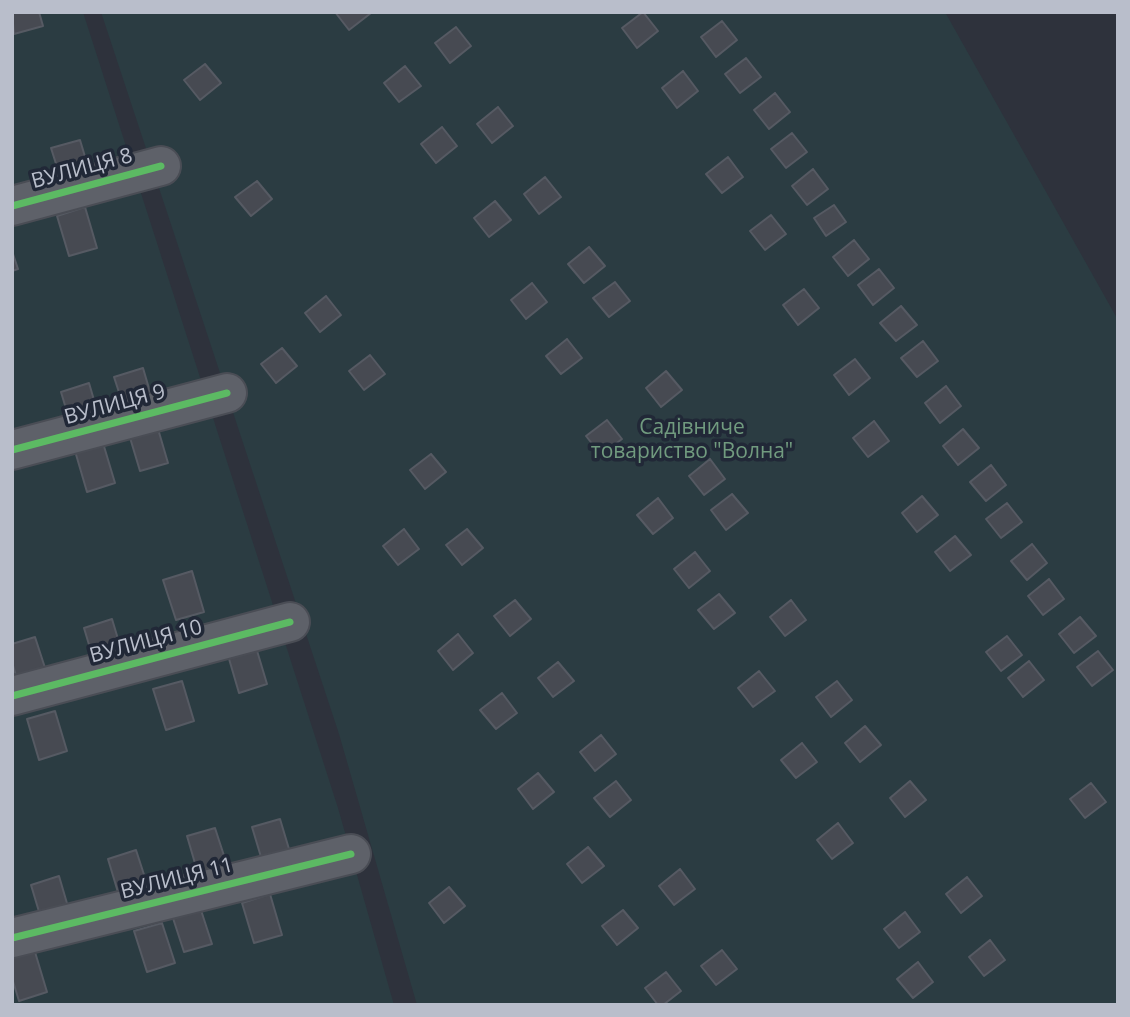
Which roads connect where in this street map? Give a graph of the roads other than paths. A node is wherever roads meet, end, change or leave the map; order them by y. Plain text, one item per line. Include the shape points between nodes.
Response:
1 (161, 166) dead end
2 (12, 206) edge
3 (227, 393) dead end
4 (12, 450) edge
5 (290, 622) dead end
6 (12, 696) edge
7 (351, 854) dead end
8 (12, 939) edge

1 - 2 street, ВУЛИЦЯ 8
3 - 4 street, ВУЛИЦЯ 9
5 - 6 street, ВУЛИЦЯ 10
7 - 8 street, ВУЛИЦЯ 11

